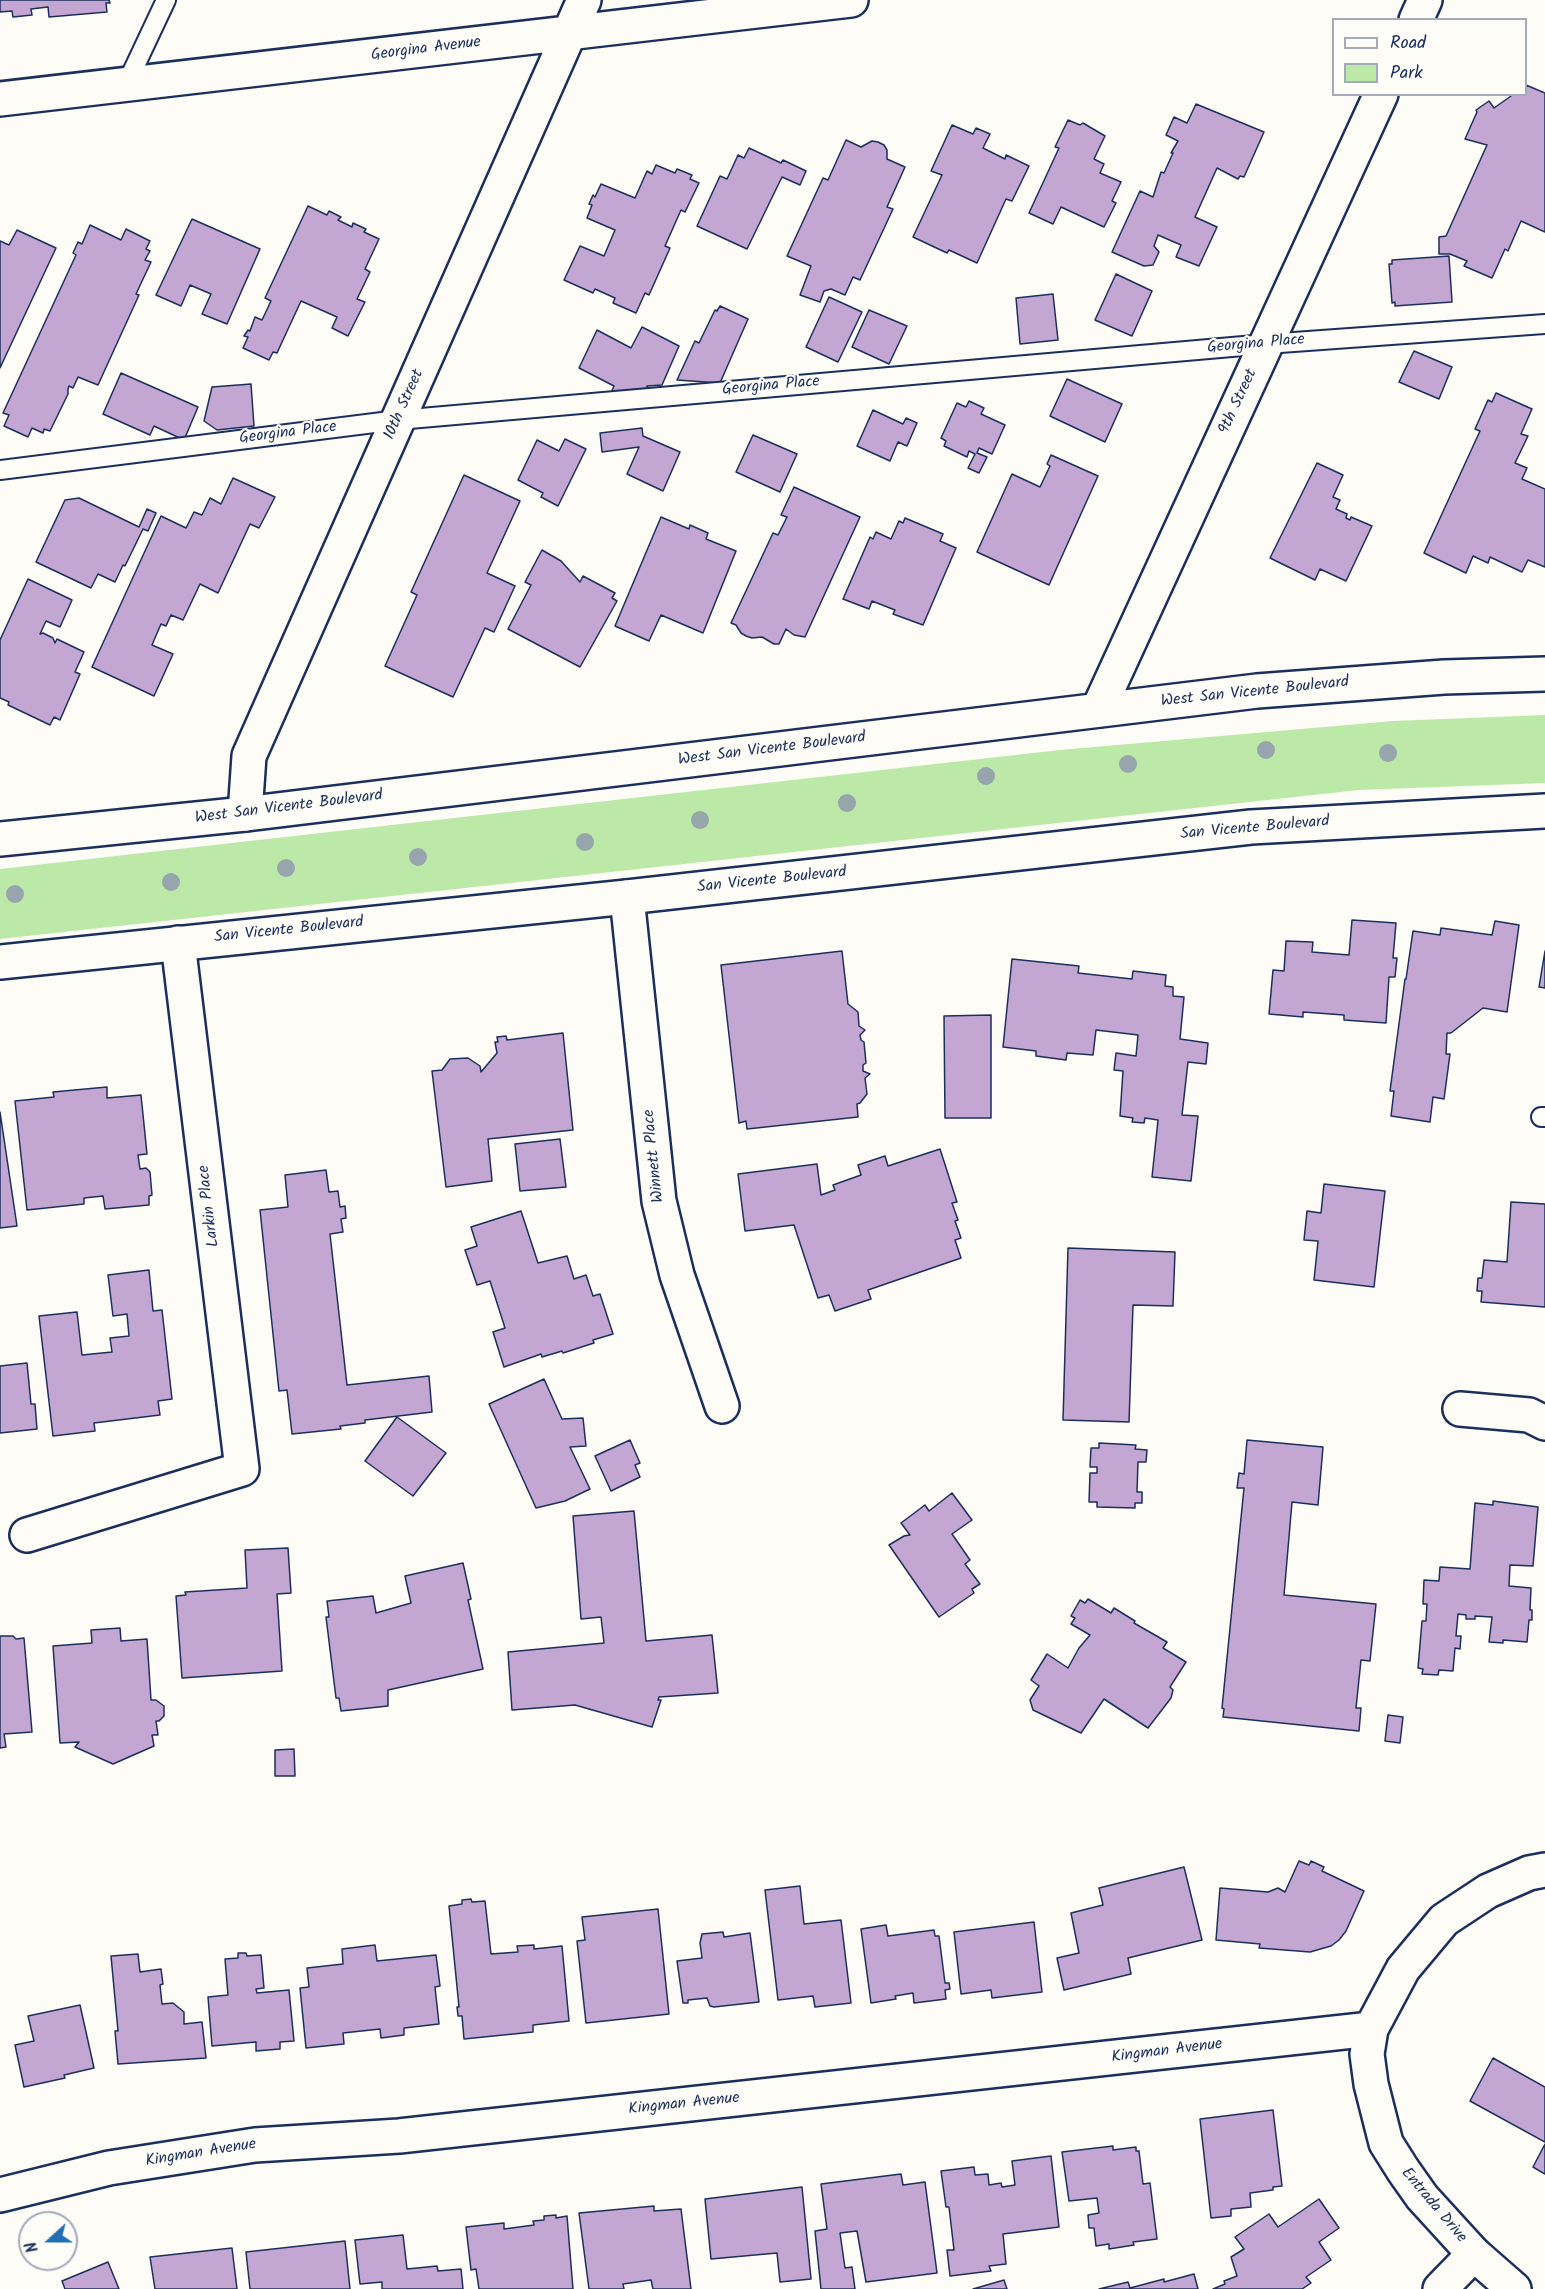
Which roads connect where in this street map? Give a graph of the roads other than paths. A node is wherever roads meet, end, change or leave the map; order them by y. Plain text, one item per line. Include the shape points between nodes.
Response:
1 (166, 0) edge
2 (584, 0) edge
3 (851, 0) edge
4 (1425, 0) edge
5 (1417, 18) edge
6 (569, 33) junction
7 (126, 85) junction
8 (1380, 96) edge
9 (0, 99) edge
10 (1545, 324) edge
11 (1266, 344) junction
12 (398, 420) junction
13 (0, 470) edge
14 (1545, 674) edge
15 (1098, 710) junction
16 (1545, 811) edge
17 (244, 814) junction
18 (0, 839) edge
19 (627, 897) junction
20 (177, 943) junction
21 (0, 962) edge
22 (722, 1406) dead end
23 (1460, 1409) dead end
24 (1540, 1416) edge
25 (27, 1535) dead end
26 (1545, 1870) edge
27 (1371, 2029) junction
28 (0, 2195) edge
29 (1474, 2254) junction
30 (1440, 2289) edge
31 (1514, 2289) edge

1 - 7 lane
2 - 6 street, 10th Street
3 - 6 street, Georgina Avenue
4 - 5 street
6 - 7 street, Georgina Avenue
6 - 12 street, 10th Street
7 - 9 street, Georgina Avenue
8 - 11 street, 9th Street
10 - 11 lane, Georgina Place
11 - 12 lane, Georgina Place
11 - 15 street, 9th Street
12 - 13 lane, Georgina Place
12 - 17 street, 10th Street via 249,756
14 - 15 street, West San Vicente Boulevard via 1257,691
15 - 17 street, West San Vicente Boulevard
16 - 19 street, San Vicente Boulevard via 1251,827
17 - 18 street, West San Vicente Boulevard
19 - 20 street, San Vicente Boulevard
19 - 22 street, Winnett Place via 659,1201 677,1275
20 - 21 street, San Vicente Boulevard
20 - 25 street, Larkin Place via 242,1469
23 - 24 street
26 - 27 street, Entrada Drive via 1488,1891 1444,1920 1403,1969
27 - 28 street, Kingman Avenue via 399,2136 255,2145 109,2168
27 - 29 street, Entrada Drive via 1367,2054 1386,2143 1422,2197
29 - 30 street
29 - 31 street, Entrada Drive

